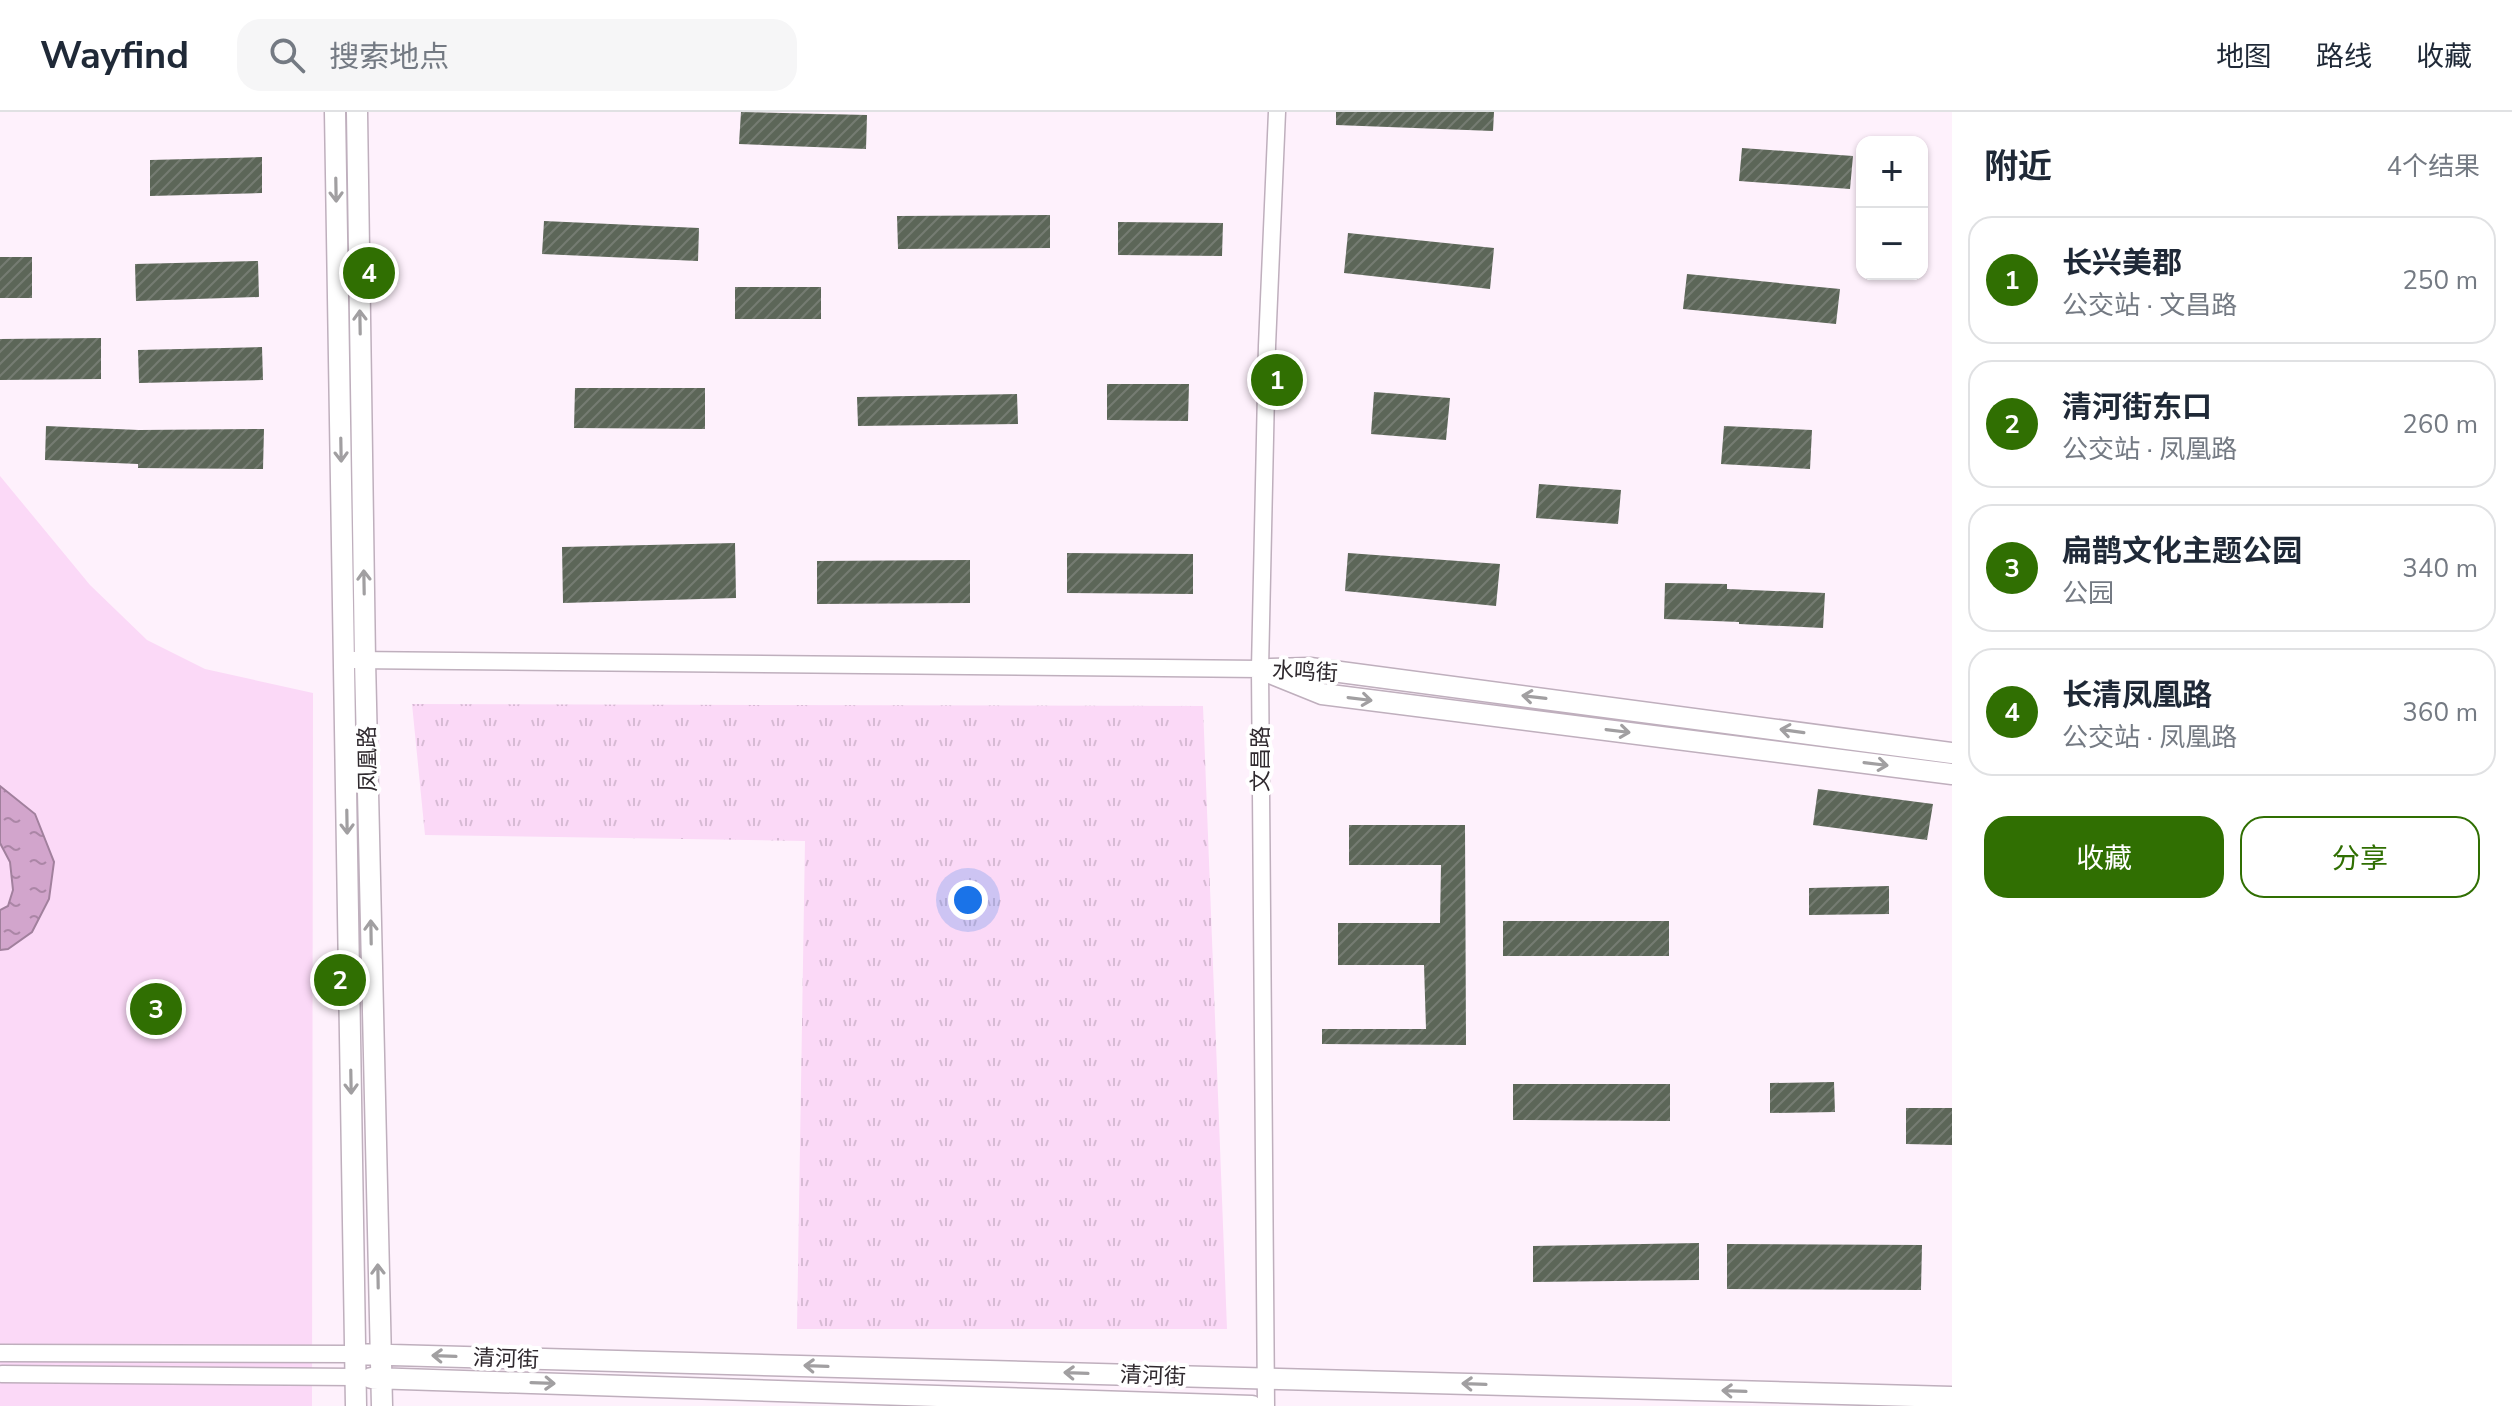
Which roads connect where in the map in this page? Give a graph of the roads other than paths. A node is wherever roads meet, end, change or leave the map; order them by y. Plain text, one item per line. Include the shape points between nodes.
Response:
1 (335, 112) edge
2 (357, 112) edge
3 (1277, 112) edge
4 (355, 660) junction
5 (1260, 669) junction
6 (1952, 753) edge
7 (1952, 774) edge
8 (1, 1353) edge
9 (355, 1354) junction
10 (380, 1354) junction
11 (2, 1374) edge
12 (355, 1377) junction
13 (381, 1378) junction
14 (1266, 1378) junction
15 (1952, 1397) edge
16 (356, 1406) edge
17 (382, 1406) edge
18 (1252, 1406) edge
19 (1266, 1406) edge

1 -> 4 main road, 凤凰路
4 -> 2 main road, 凤凰路
3 - 5 street, 文昌路
4 - 5 street
4 -> 9 main road, 凤凰路
10 -> 4 main road, 凤凰路
6 -> 5 main road, 水鸣街 via 1310,668
5 -> 7 main road, 水鸣街 via 1322,694
5 - 14 street, 文昌路
8 - 9 street
9 - 10 main road, 清河街
9 - 12 main road, 凤凰路
10 - 13 main road, 凤凰路
14 -> 10 main road, 清河街
11 - 12 street
12 - 13 main road, 清河街
12 - 16 main road, 凤凰路
13 - 17 main road, 凤凰路
13 -> 18 main road, 清河街
15 -> 14 main road, 清河街
14 - 19 street, 文昌路

